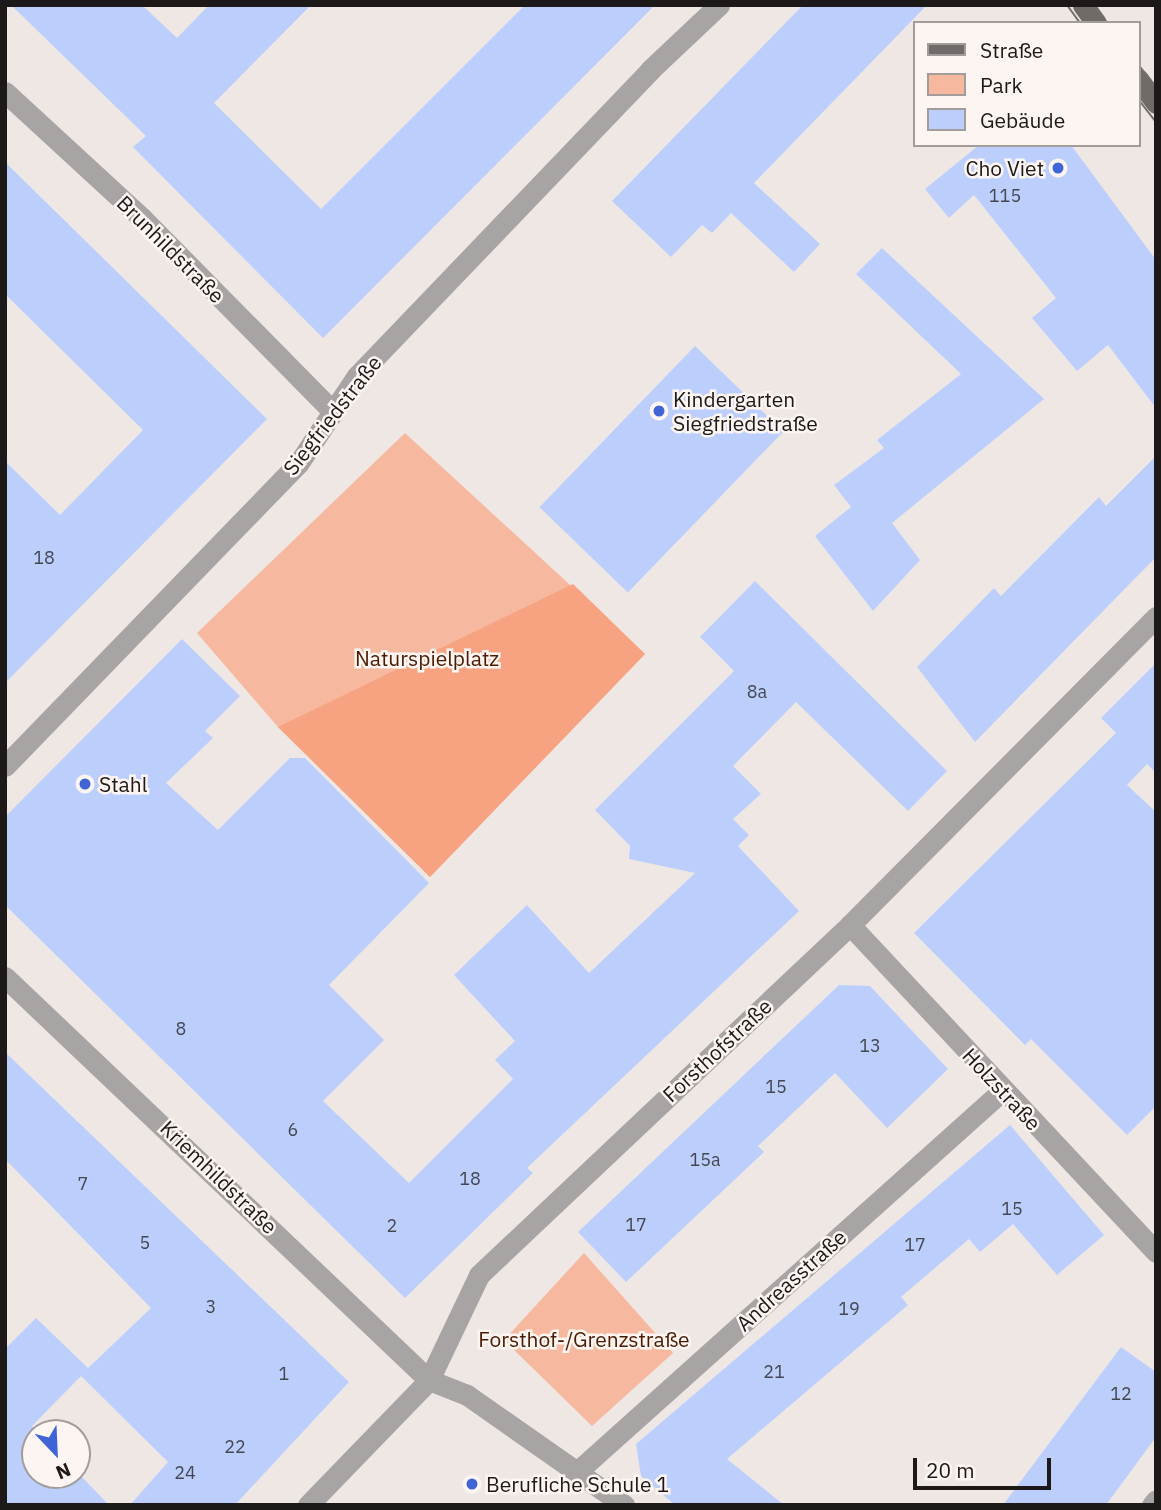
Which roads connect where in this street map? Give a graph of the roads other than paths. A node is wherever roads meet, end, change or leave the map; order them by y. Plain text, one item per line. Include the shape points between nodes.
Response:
1 (719, 5) edge
2 (1083, 5) edge
3 (1095, 21) edge
4 (1140, 82) edge
5 (5, 92) edge
6 (1156, 103) edge
7 (333, 412) junction
8 (1156, 617) edge
9 (5, 766) edge
10 (850, 925) junction
11 (5, 976) edge
12 (1003, 1090) junction
13 (1156, 1252) edge
14 (429, 1380) junction
15 (579, 1469) junction
16 (1156, 1500) edge
17 (308, 1505) edge
18 (624, 1505) edge
19 (1152, 1505) edge

1 - 7 street, Siegfriedstraße via 650,70 366,366
2 - 3 main road
4 - 6 main road
5 - 7 street, Brunhildstraße via 142,218
7 - 9 street, Siegfriedstraße via 298,464
8 - 10 street, Forsthofstraße
10 - 12 street, Holzstraße
10 - 14 street, Forsthofstraße via 479,1275
11 - 14 street, Kriemhildstraße
12 - 13 street, Holzstraße
12 - 15 street, Andreasstraße
14 - 15 street via 467,1395
14 - 17 street, Forsthofstraße
15 - 18 street
16 - 19 street

